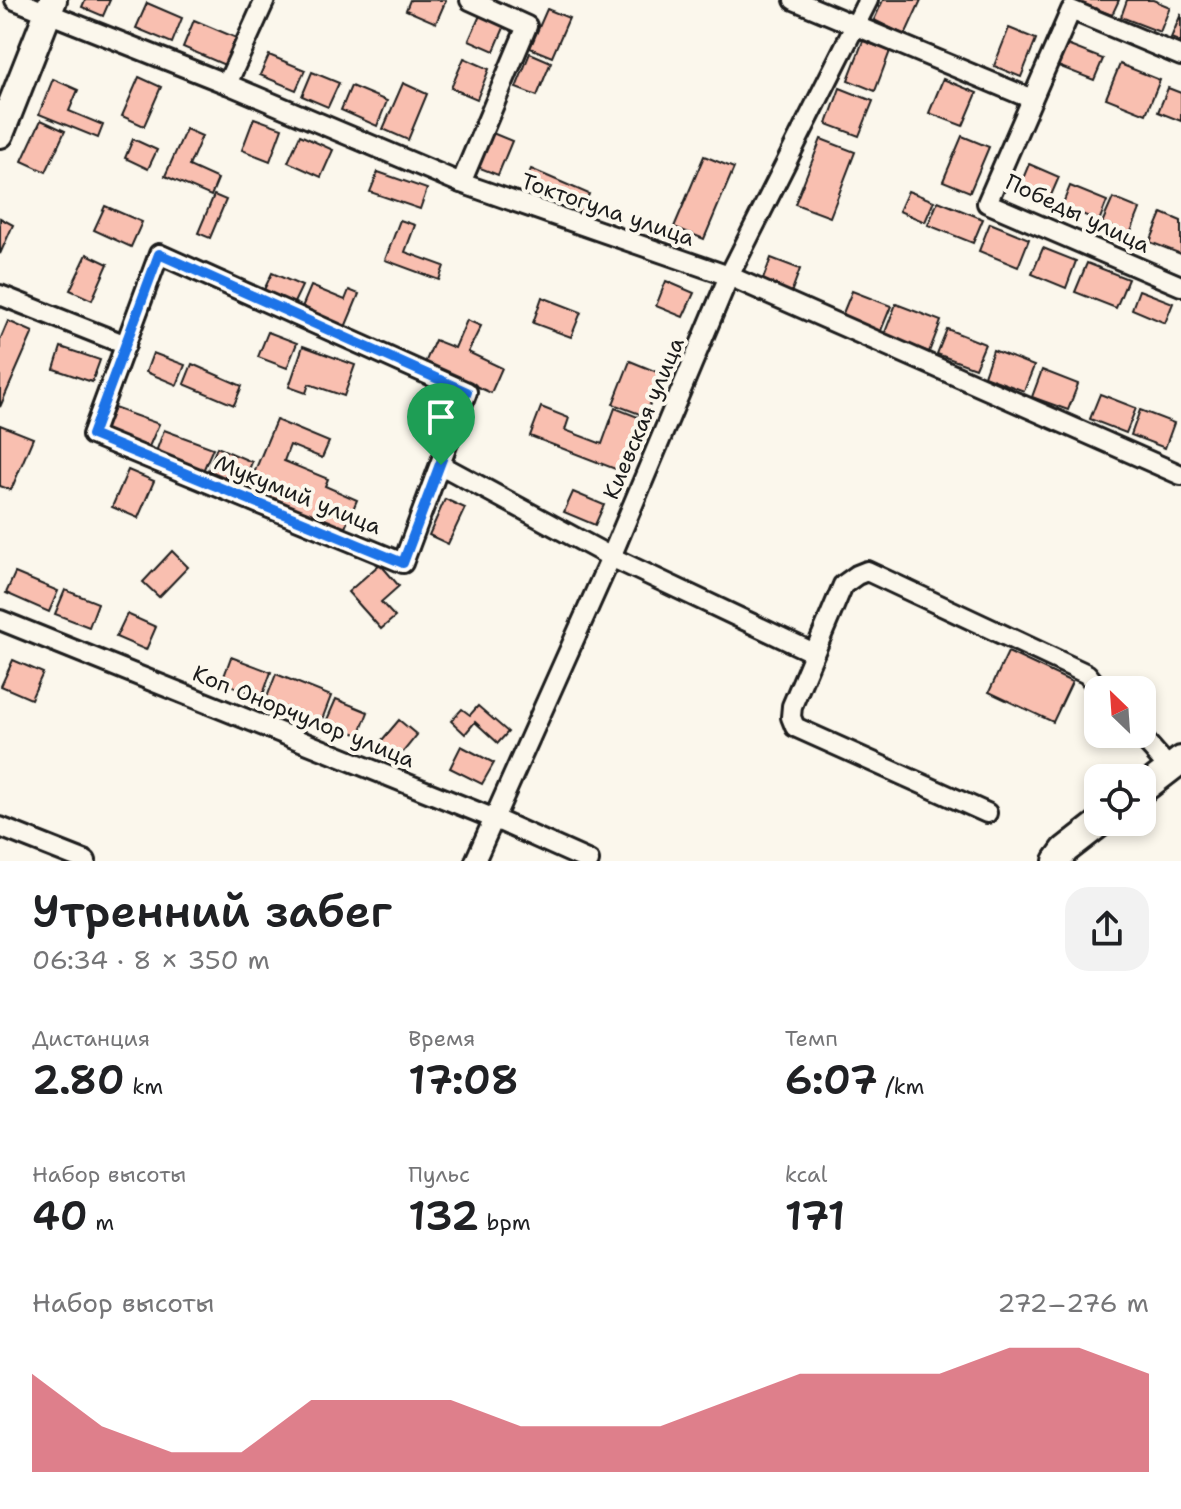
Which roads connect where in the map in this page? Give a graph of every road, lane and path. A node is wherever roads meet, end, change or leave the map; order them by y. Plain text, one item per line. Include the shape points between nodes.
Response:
1 (15, 0) edge
2 (265, 0) edge
3 (470, 0) edge
4 (794, 0) edge
5 (868, 0) edge
6 (50, 6) edge
7 (856, 26) junction
8 (1181, 56) edge
9 (227, 84) junction
10 (1032, 99) junction
11 (0, 134) edge
12 (461, 183) junction
13 (729, 276) junction
14 (1181, 286) edge
15 (0, 295) edge
16 (126, 345) junction
17 (441, 465) junction
18 (1181, 475) edge
19 (611, 557) junction
20 (0, 620) edge
21 (814, 653) junction
22 (1089, 676) edge
23 (1156, 748) edge
24 (1175, 764) edge
25 (1156, 779) edge
26 (987, 813) dead end
27 (495, 819) junction
28 (0, 827) edge
29 (1084, 835) edge
30 (86, 861) edge
31 (475, 861) edge
32 (589, 861) edge
33 (1057, 861) edge

1 - 6 street, Токтогула улица
2 - 9 street
3 - 12 street via 527,26
4 - 7 street
5 - 7 street, Киевская улица
6 - 9 street, Токтогула улица
6 - 11 street
7 - 10 street
7 - 13 street, Киевская улица
8 - 10 street, Победы улица via 1071,10
9 - 12 street, Токтогула улица
10 - 14 street, Победы улица via 987,203
12 - 13 street, Токтогула улица
13 - 18 street, Токтогула улица
13 - 19 street, Киевская улица
15 - 16 street
16 - 17 street, Мукумий улица via 159,254 467,392
16 - 17 street, Мукумий улица via 92,435 403,563
17 - 19 street
19 - 21 street
19 - 27 street, Киевская улица
20 - 27 street, Коп Онорчулор улица
21 - 22 street via 843,585 867,571
21 - 26 street via 792,706 795,727
23 - 24 street
24 - 25 street
27 - 31 street, Киевская улица
27 - 32 street, Коп Онорчулор улица
28 - 30 street
29 - 33 street

